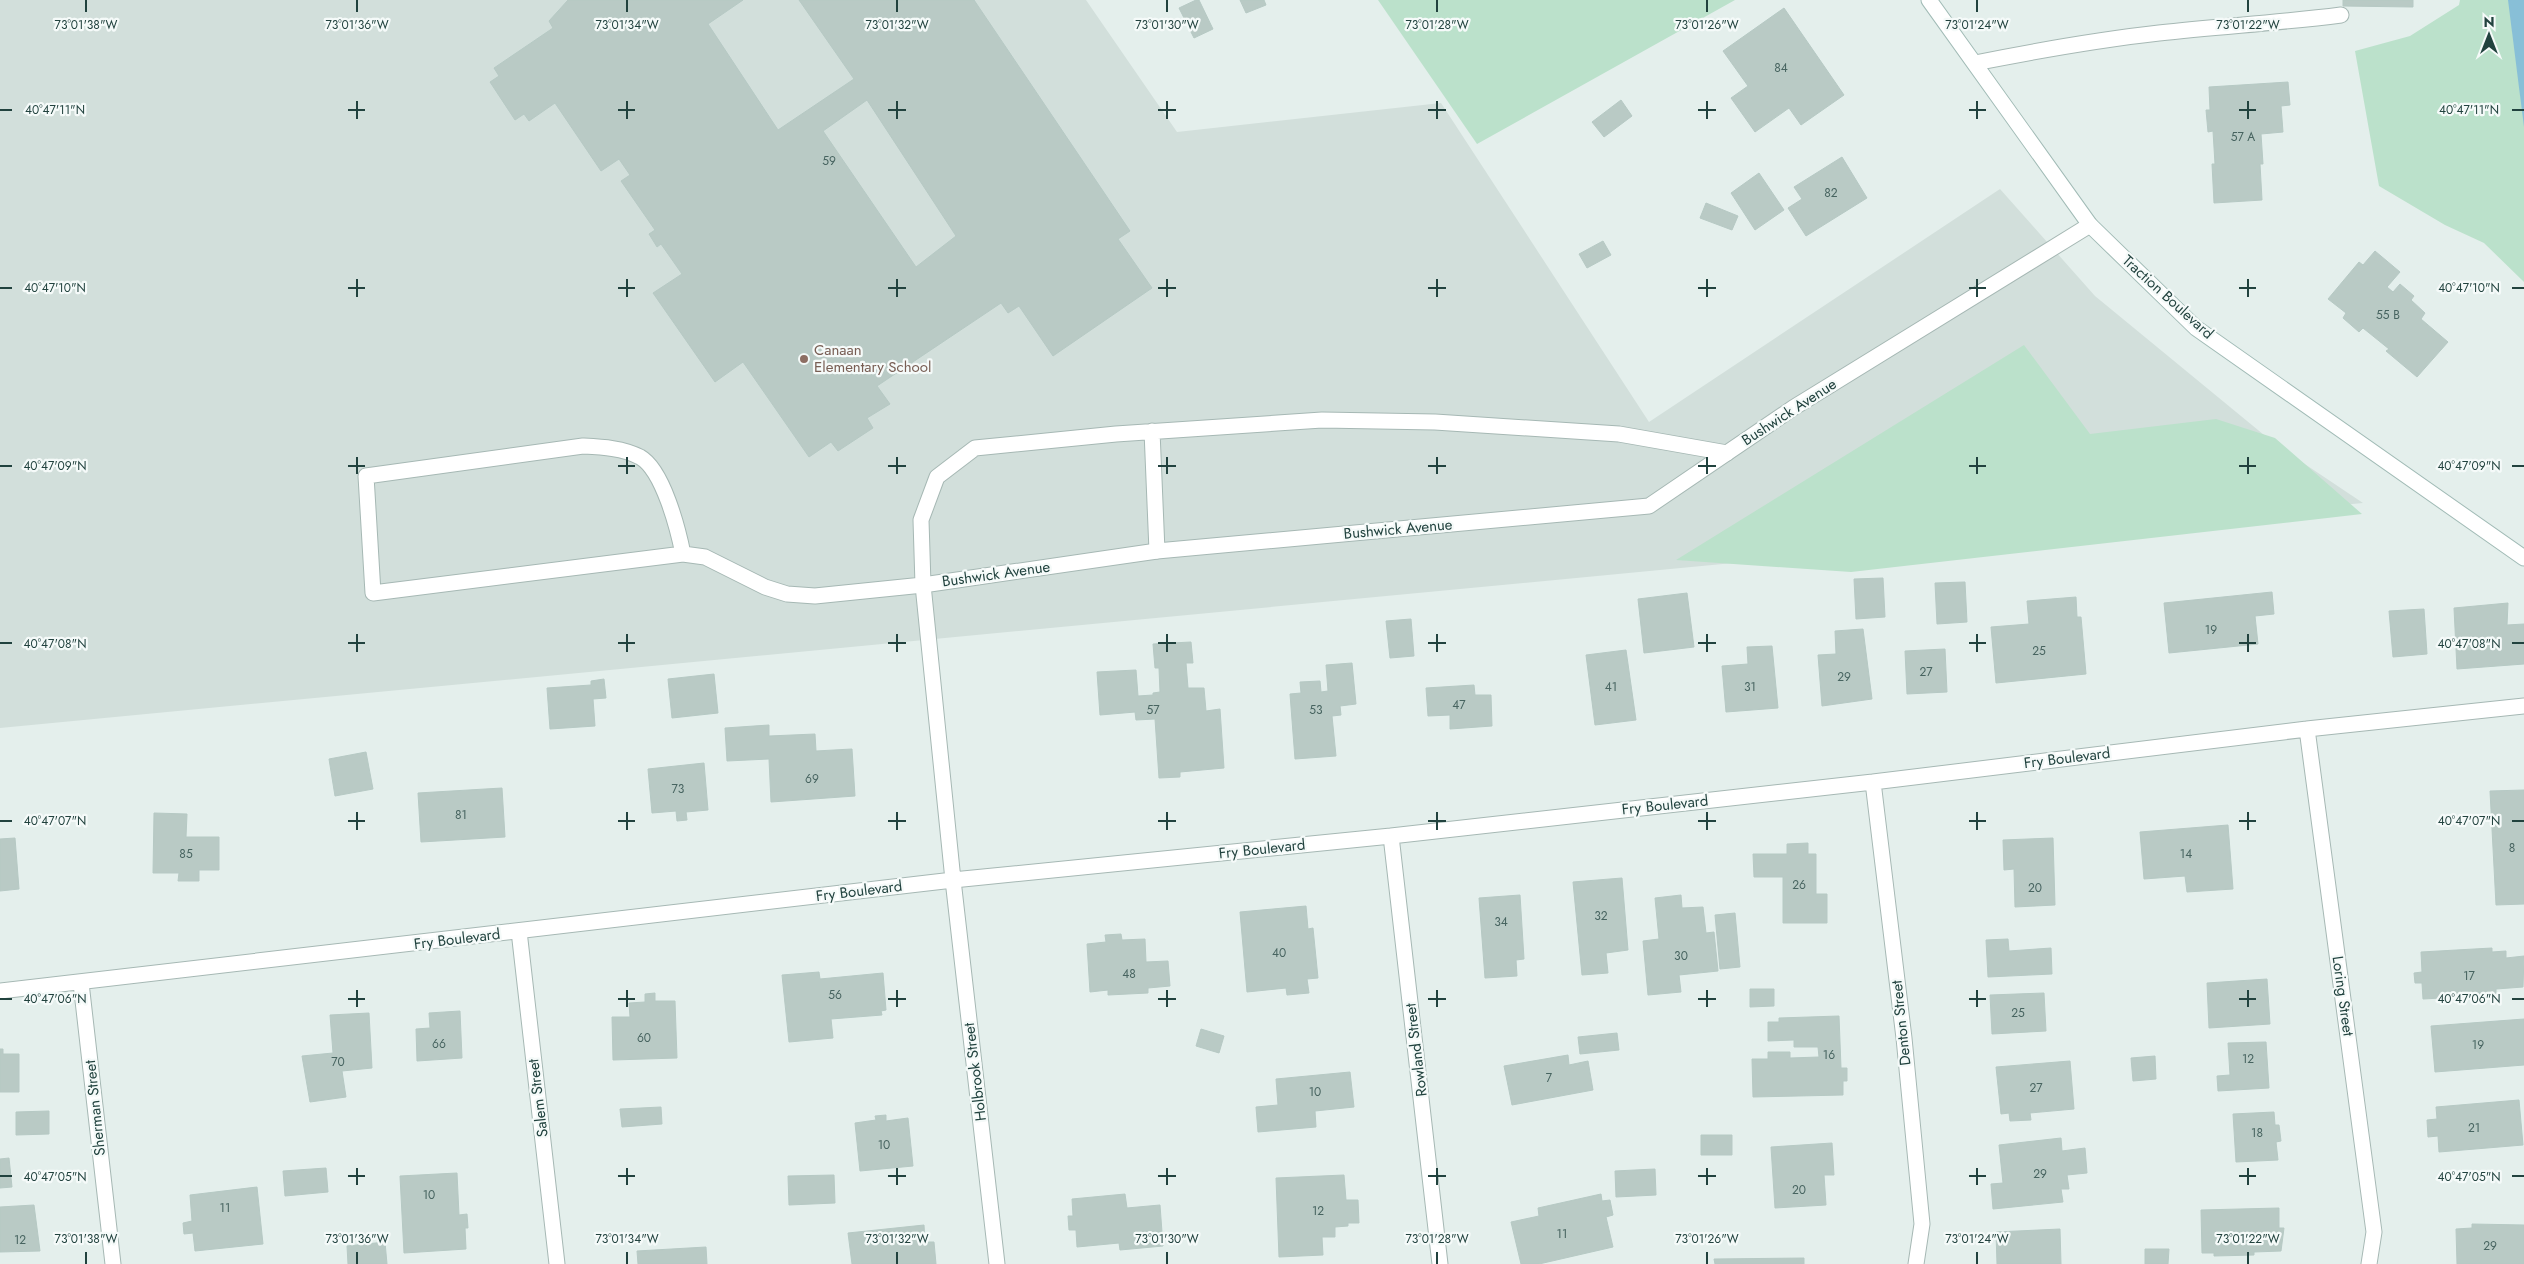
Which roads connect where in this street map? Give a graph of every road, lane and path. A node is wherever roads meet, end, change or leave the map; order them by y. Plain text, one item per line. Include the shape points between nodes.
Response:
1 (1929, 0) edge
2 (2341, 15) dead end
3 (1975, 63) junction
4 (2090, 225) junction
5 (1152, 431) junction
6 (1727, 453) junction
7 (1157, 551) junction
8 (683, 554) junction
9 (2524, 558) edge
10 (923, 585) junction
11 (2524, 706) edge
12 (2307, 729) junction
13 (1873, 782) junction
14 (1391, 836) junction
15 (954, 880) junction
16 (519, 932) junction
17 (81, 983) junction
18 (0, 991) edge
19 (113, 1264) edge
20 (557, 1264) edge
21 (997, 1264) edge
22 (1440, 1264) edge
23 (1916, 1264) edge
24 (2369, 1264) edge

1 - 3 street, Traction Boulevard
2 - 3 street via 2257,26 2159,33
3 - 4 street, Traction Boulevard
4 - 6 street, Bushwick Avenue via 1793,408
4 - 9 street, Traction Boulevard via 2196,328
5 - 6 street via 1322,420 1435,422 1619,434
5 - 7 street
5 - 10 street via 975,448 937,477 921,520
6 - 7 street, Bushwick Avenue via 1649,506
7 - 10 street, Bushwick Avenue
8 - 8 street via 373,593 366,476 583,446 616,449 641,457 652,468 676,521
8 - 10 street via 705,557 765,587 787,594 815,596
10 - 15 street, Bushwick Avenue
11 - 12 street, Fry Boulevard
12 - 13 street, Fry Boulevard
12 - 24 street, Loring Street via 2374,1232
13 - 14 street, Fry Boulevard
13 - 23 street, Denton Street via 1904,1038 1922,1224
14 - 15 street, Fry Boulevard
14 - 22 street, Rowland Street
15 - 16 street, Fry Boulevard
15 - 21 street, Holbrook Street
16 - 17 street, Fry Boulevard
16 - 20 street, Salem Street
17 - 18 street, Fry Boulevard
17 - 19 street, Sherman Street

